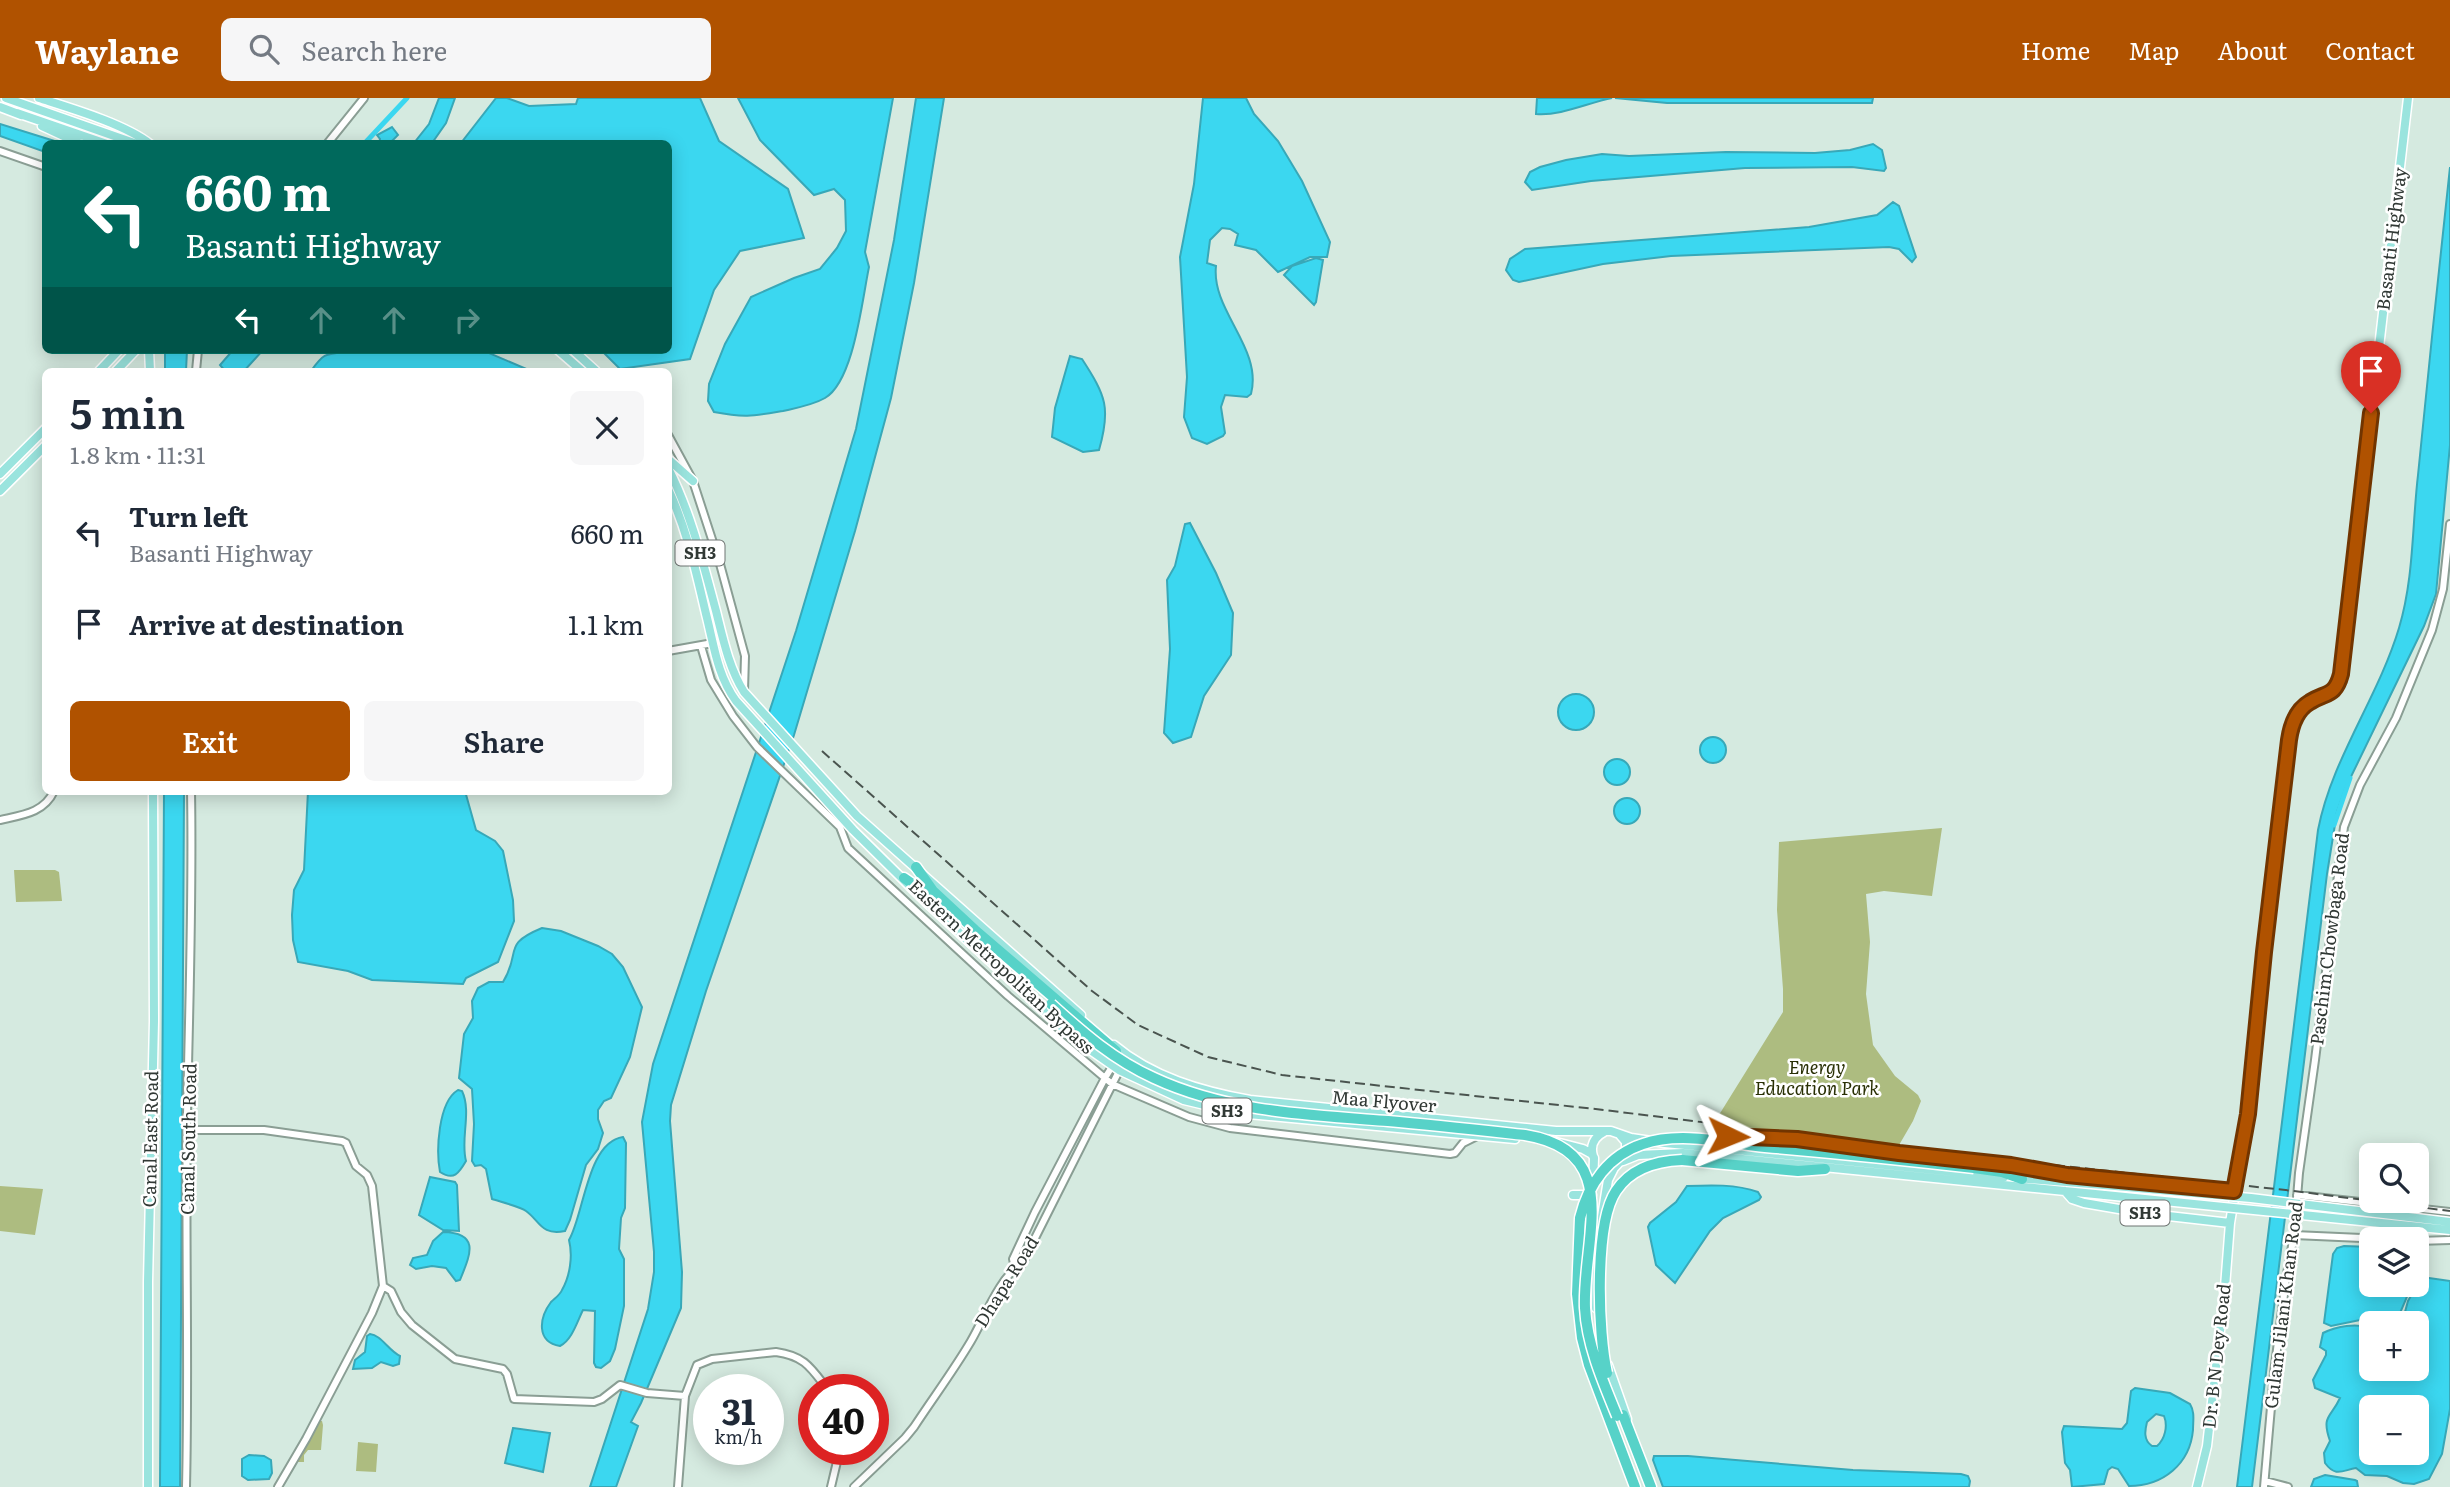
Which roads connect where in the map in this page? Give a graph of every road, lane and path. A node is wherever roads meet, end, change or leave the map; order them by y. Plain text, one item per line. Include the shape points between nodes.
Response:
1 (6, 98) edge
2 (39, 98) edge
3 (364, 98) edge
4 (2408, 98) edge
5 (0, 107) edge
6 (17, 113) junction
7 (72, 140) edge
8 (95, 140) edge
9 (126, 140) edge
10 (146, 140) edge
11 (330, 140) edge
12 (0, 151) edge
13 (42, 166) edge
14 (115, 354) edge
15 (132, 354) edge
16 (563, 354) edge
17 (577, 354) edge
18 (102, 368) edge
19 (119, 368) edge
20 (579, 368) edge
21 (593, 368) edge
22 (42, 432) edge
23 (672, 442) edge
24 (42, 448) edge
25 (672, 463) edge
26 (0, 474) edge
27 (672, 477) edge
28 (693, 481) junction
29 (0, 491) edge
30 (672, 499) edge
31 (2450, 524) edge
32 (723, 641) junction
33 (712, 643) junction
34 (701, 646) junction
35 (672, 650) edge
36 (744, 692) junction
37 (52, 795) edge
38 (153, 795) edge
39 (191, 795) edge
40 (0, 820) edge
41 (916, 867) junction
42 (904, 878) junction
43 (1051, 1001) junction
44 (1128, 1055) junction
45 (1116, 1068) junction
46 (1105, 1078) junction
47 (1112, 1084) junction
48 (2306, 1122) joint
49 (187, 1130) junction
50 (1605, 1132) junction
51 (1617, 1133) junction
52 (1705, 1135) dead end
53 (1478, 1136) junction
54 (1593, 1156) junction
55 (1621, 1162) junction
56 (1825, 1168) junction
57 (2067, 1175) junction
58 (2022, 1179) junction
59 (2043, 1180) junction
60 (2234, 1191) junction
61 (2065, 1192) junction
62 (1573, 1195) dead end
63 (1592, 1195) junction
64 (2297, 1195) junction
65 (2450, 1212) edge
66 (2450, 1222) edge
67 (2230, 1223) junction
68 (2450, 1230) edge
69 (2294, 1235) junction
70 (2359, 1238) edge
71 (2450, 1240) edge
72 (2429, 1241) edge
73 (1015, 1268) junction
74 (383, 1286) junction
75 (1607, 1373) junction
76 (816, 1374) edge
77 (685, 1396) junction
78 (836, 1465) edge
79 (2265, 1484) edge
80 (148, 1487) edge
81 (186, 1487) edge
82 (278, 1487) edge
83 (678, 1487) edge
84 (831, 1487) edge
85 (854, 1487) edge
86 (1640, 1487) edge
87 (1652, 1487) edge
88 (2197, 1487) edge
89 (2288, 1487) edge

1 - 9 main road
2 - 10 main road
3 - 11 street
4 - 60 main road, Basanti Highway via 2341,674 2336,688 2303,708 2293,722 2289,740 2248,1114
5 - 6 main road
6 - 7 main road
6 - 8 main road
12 - 13 street
14 - 18 main road
15 - 19 main road
16 - 20 main road
17 - 21 main road
22 - 26 main road
23 - 28 street
24 - 29 main road
25 - 28 main road
27 - 32 main road, SH3 via 690,518
28 - 36 street via 745,656
30 - 33 main road, Eastern Metropolitan Bypass / SH3 via 686,535
31 - 48 street, Paschim Chowbaga Road via 2443,589 2432,630 2344,827
32 - 33 street
32 - 36 main road, SH3
33 - 34 street
33 - 42 main road, Eastern Metropolitan Bypass / SH3 via 723,680 746,712 853,830
34 - 35 street
34 - 46 street via 711,680 733,716 757,747 840,827 848,848 1007,996
36 - 41 main road, Eastern Metropolitan Bypass / SH3 via 857,816
37 - 40 street via 38,810
38 - 80 main road, Canal East Road
39 - 49 street, Canal South Road
41 - 43 highway, Maa Flyover via 933,891
41 - 44 main road, Eastern Metropolitan Bypass / SH3
42 - 43 highway, Maa Flyover
42 - 45 main road, Eastern Metropolitan Bypass / SH3 via 1076,1040
43 - 75 highway, Maa Flyover, bridge via 1119,1054 1194,1091 1248,1103 1537,1132 1573,1149 1591,1172 1597,1195 1591,1301
43 - 86 highway, Maa Flyover, bridge via 1091,1040 1127,1064 1211,1100 1525,1135 1568,1150 1584,1169 1591,1191 1587,1323
44 - 45 street, Dhapa Road
44 - 50 main road, SH3 via 1184,1083 1250,1100 1564,1132
45 - 46 street
45 - 47 street, Dhapa Road
45 - 53 main road, Eastern Metropolitan Bypass / SH3 via 1184,1100 1238,1113
46 - 47 street
46 - 73 street via 1035,1212 1013,1259
47 - 53 street via 1189,1117 1274,1135 1450,1154
47 - 73 street, Dhapa Road via 1022,1264
48 - 64 street, Gulam Jilani Khan Road
49 - 74 street via 264,1130 346,1143 372,1186
49 - 81 street, Canal South Road
50 - 51 main road, SH3
50 - 54 main road via 1594,1139
51 - 55 main road via 1626,1142
51 - 58 main road, SH3 via 1684,1145
52 - 57 street via 1797,1139
53 - 54 main road, Eastern Metropolitan Bypass / SH3 via 1557,1142
54 - 55 main road, SH3 via 1602,1166
54 - 63 main road
55 - 56 main road, SH3 via 1638,1155 1683,1153
55 - 87 main road via 1611,1174 1604,1197 1595,1270 1596,1308 1613,1382
56 - 61 main road, SH3
56 - 75 highway, bridge via 1798,1171 1672,1161 1643,1167 1625,1180 1610,1204 1604,1234 1599,1309
57 - 59 main road, SH3
57 - 60 main road, SH3
58 - 59 main road, SH3
58 - 86 highway, bridge via 1974,1168 1681,1139 1640,1144 1610,1163 1589,1190 1580,1218 1578,1306 1589,1365
59 - 66 main road, bridge
60 - 67 main road, Dr. B N Dey Road
61 - 67 main road, SH3 via 2084,1203
61 - 68 main road, bridge
62 - 63 main road
63 - 86 main road via 1582,1296 1586,1334
64 - 65 street
64 - 69 street, Gulam Jilani Khan Road
67 - 88 main road, Dr. B N Dey Road via 2207,1446
69 - 70 street
69 - 79 street, Gulam Jilani Khan Road via 2274,1373
71 - 72 street
73 - 85 street, Dhapa Road via 914,1427
74 - 77 street via 412,1325 455,1359 503,1369 514,1399 594,1402 620,1385
74 - 82 street
75 - 87 highway, Maa Flyover
76 - 77 street via 798,1356 776,1352 703,1361 697,1365
77 - 83 street
78 - 84 street
79 - 89 street

